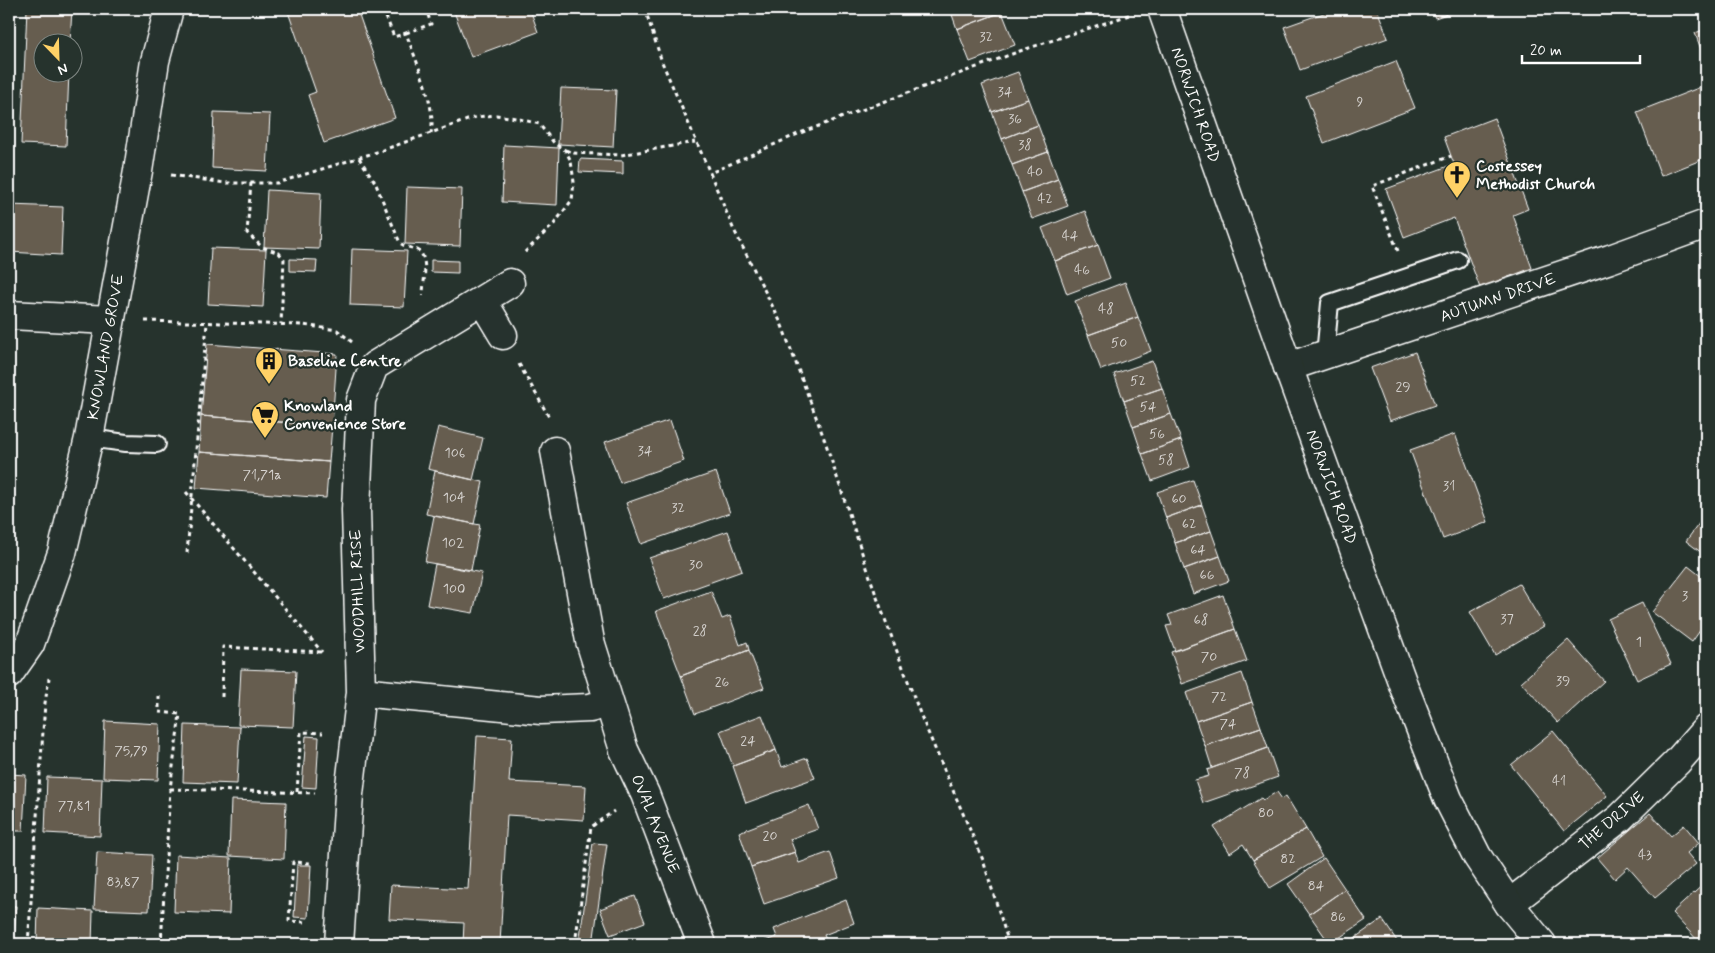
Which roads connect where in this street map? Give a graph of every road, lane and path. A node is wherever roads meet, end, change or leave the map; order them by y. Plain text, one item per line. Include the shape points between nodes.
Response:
1 (169, 9) edge
2 (383, 9) edge
3 (426, 9) edge
4 (645, 9) edge
5 (1162, 9) edge
6 (1130, 15) dead end
7 (406, 33) junction
8 (431, 133) junction
9 (695, 142) junction
10 (565, 150) junction
11 (1451, 156) dead end
12 (359, 158) junction
13 (138, 171) junction
14 (710, 174) junction
15 (251, 183) junction
16 (1706, 224) edge
17 (1458, 260) dead end
18 (1408, 278) junction
19 (510, 283) joint
20 (482, 300) junction
21 (9, 315) edge
22 (110, 320) junction
23 (207, 322) junction
24 (281, 324) junction
25 (432, 330) junction
26 (503, 335) joint
27 (1325, 355) junction
28 (374, 366) junction
29 (1288, 367) junction
30 (89, 438) junction
31 (157, 444) dead end
32 (555, 451) joint
33 (186, 492) dead end
34 (192, 499) junction
35 (187, 553) dead end
36 (322, 652) junction
37 (360, 656) junction
38 (9, 674) edge
39 (50, 678) dead end
40 (361, 692) junction
41 (159, 696) dead end
42 (222, 697) dead end
43 (608, 703) junction
44 (1706, 729) edge
45 (356, 735) junction
46 (170, 789) junction
47 (297, 792) junction
48 (349, 794) junction
49 (646, 794) junction
50 (1509, 904) junction
51 (28, 944) edge
52 (161, 944) edge
53 (339, 944) edge
54 (575, 944) edge
55 (702, 944) edge
56 (1009, 944) edge
57 (1542, 944) edge

1 - 13 street, KNOWLAND GROVE via 155,61
2 - 7 path via 394,37
3 - 7 path via 431,24
4 - 9 path via 662,62
5 - 29 street, NORWICH ROAD
6 - 14 path via 1020,51 800,133
7 - 8 path via 432,110
8 - 10 path via 476,117 496,115 539,124
8 - 12 path
9 - 10 path via 621,155
9 - 14 path
10 - 19 path via 571,162 574,182 572,200 554,224 517,259
11 - 18 path via 1372,186
12 - 15 path via 277,183
12 - 25 path via 376,182 400,243 415,248 425,261 423,300
13 - 15 path via 225,183
13 - 22 street, KNOWLAND GROVE
14 - 56 path via 781,323 921,716 983,860
15 - 24 path via 247,233 262,247 279,253 284,259
16 - 27 street, AUTUMN DRIVE via 1610,260
17 - 18 lane
18 - 27 lane via 1330,304
19 - 20 street
20 - 25 street
20 - 26 street
21 - 22 street
22 - 23 path
22 - 30 street, KNOWLAND GROVE
23 - 24 path
23 - 34 path
24 - 28 path via 337,330 349,338
25 - 28 street
26 - 32 path via 556,429
27 - 29 street, AUTUMN DRIVE
28 - 37 street, WOODHILL RISE via 360,400 356,510
29 - 50 street, NORWICH ROAD via 1448,799 1477,856
30 - 31 lane
30 - 38 street, KNOWLAND GROVE via 62,553 30,644
32 - 43 street, OVAL AVENUE via 590,641
33 - 34 path
34 - 35 path
34 - 36 path
36 - 37 path
36 - 42 path via 224,647
37 - 40 street, WOODHILL RISE
39 - 51 path via 45,703
40 - 43 street via 541,710 590,708
40 - 45 street, WOODHILL RISE
41 - 46 path via 158,712 180,714
43 - 49 street, OVAL AVENUE via 624,750
44 - 50 street, THE DRIVE via 1620,818
45 - 47 path via 301,732
45 - 48 street, WOODHILL RISE
46 - 47 path
46 - 52 path
47 - 48 path
48 - 53 street, WOODHILL RISE
49 - 54 path via 622,805 591,827
49 - 55 street, OVAL AVENUE
50 - 57 street, NORWICH ROAD

